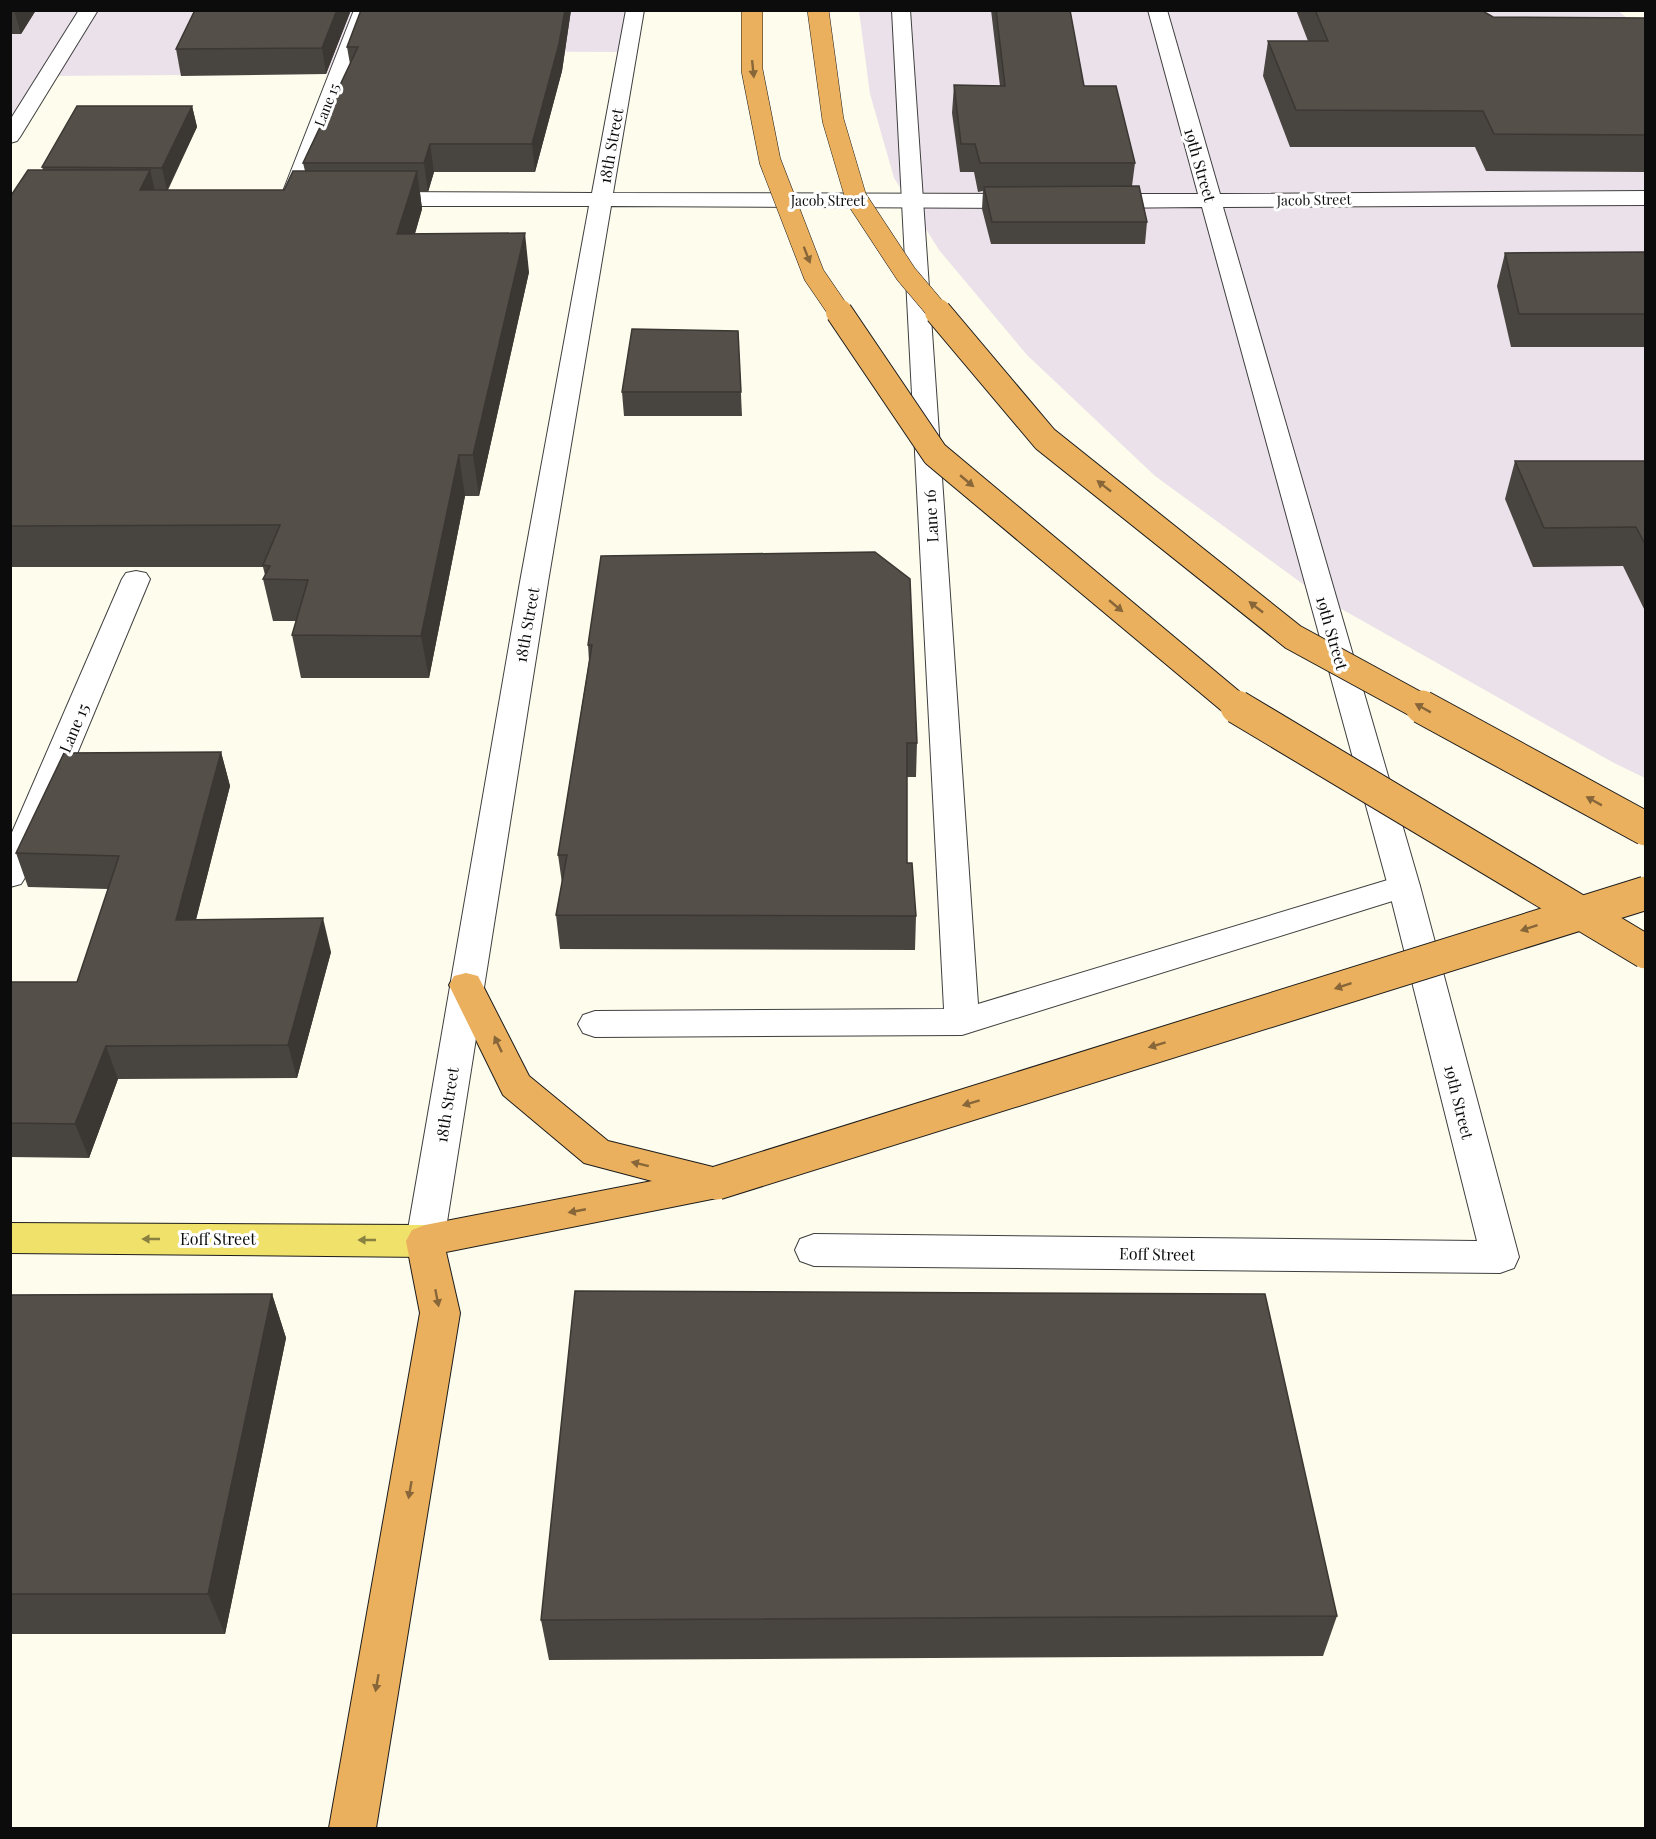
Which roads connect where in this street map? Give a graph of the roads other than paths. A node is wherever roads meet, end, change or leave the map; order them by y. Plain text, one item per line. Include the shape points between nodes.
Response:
1 (89, 10) edge
2 (364, 10) edge
3 (635, 10) edge
4 (752, 10) edge
5 (818, 10) edge
6 (901, 10) edge
7 (1157, 10) edge
8 (10, 137) edge
9 (268, 198) edge
10 (1646, 198) edge
11 (291, 199) junction
12 (315, 199) edge
13 (350, 199) edge
14 (913, 201) junction
15 (1055, 201) edge
16 (1079, 201) edge
17 (1210, 201) junction
18 (601, 202) junction
19 (136, 579) dead end
20 (1646, 829) edge
21 (10, 876) edge
22 (1404, 886) junction
23 (1646, 893) edge
24 (1646, 952) edge
25 (466, 985) junction
26 (962, 1022) junction
27 (595, 1024) dead end
28 (717, 1183) junction
29 (10, 1238) edge
30 (425, 1241) junction
31 (814, 1250) dead end
32 (1500, 1257) joint
33 (352, 1828) edge

1 - 8 street
2 - 11 street, Lane 15
3 - 18 street, 18th Street
4 -> 24 highway, bridge via 752,70 770,161 814,275 934,454 1237,707
20 -> 5 highway, bridge via 1293,637 1045,439 906,274 856,198 833,120
6 - 14 street, Lane 16
7 - 17 street, 19th Street
9 - 11 street
10 - 17 street, Jacob Street
11 - 12 street
13 - 18 street, Jacob Street
14 - 15 street, Jacob Street
14 - 18 street, Jacob Street
14 - 26 street, Lane 16
16 - 17 street, Jacob Street
17 - 22 street, 19th Street
18 - 25 street, 18th Street
19 - 21 street, Lane 15
22 - 26 street
22 - 32 street, 19th Street
23 -> 28 highway, bridge
28 -> 25 highway via 597,1154 516,1084
25 - 30 street, 18th Street
26 - 27 street
28 -> 30 highway
30 -> 29 main road, Eoff Street
30 -> 33 highway via 440,1313
31 - 32 street, Eoff Street

